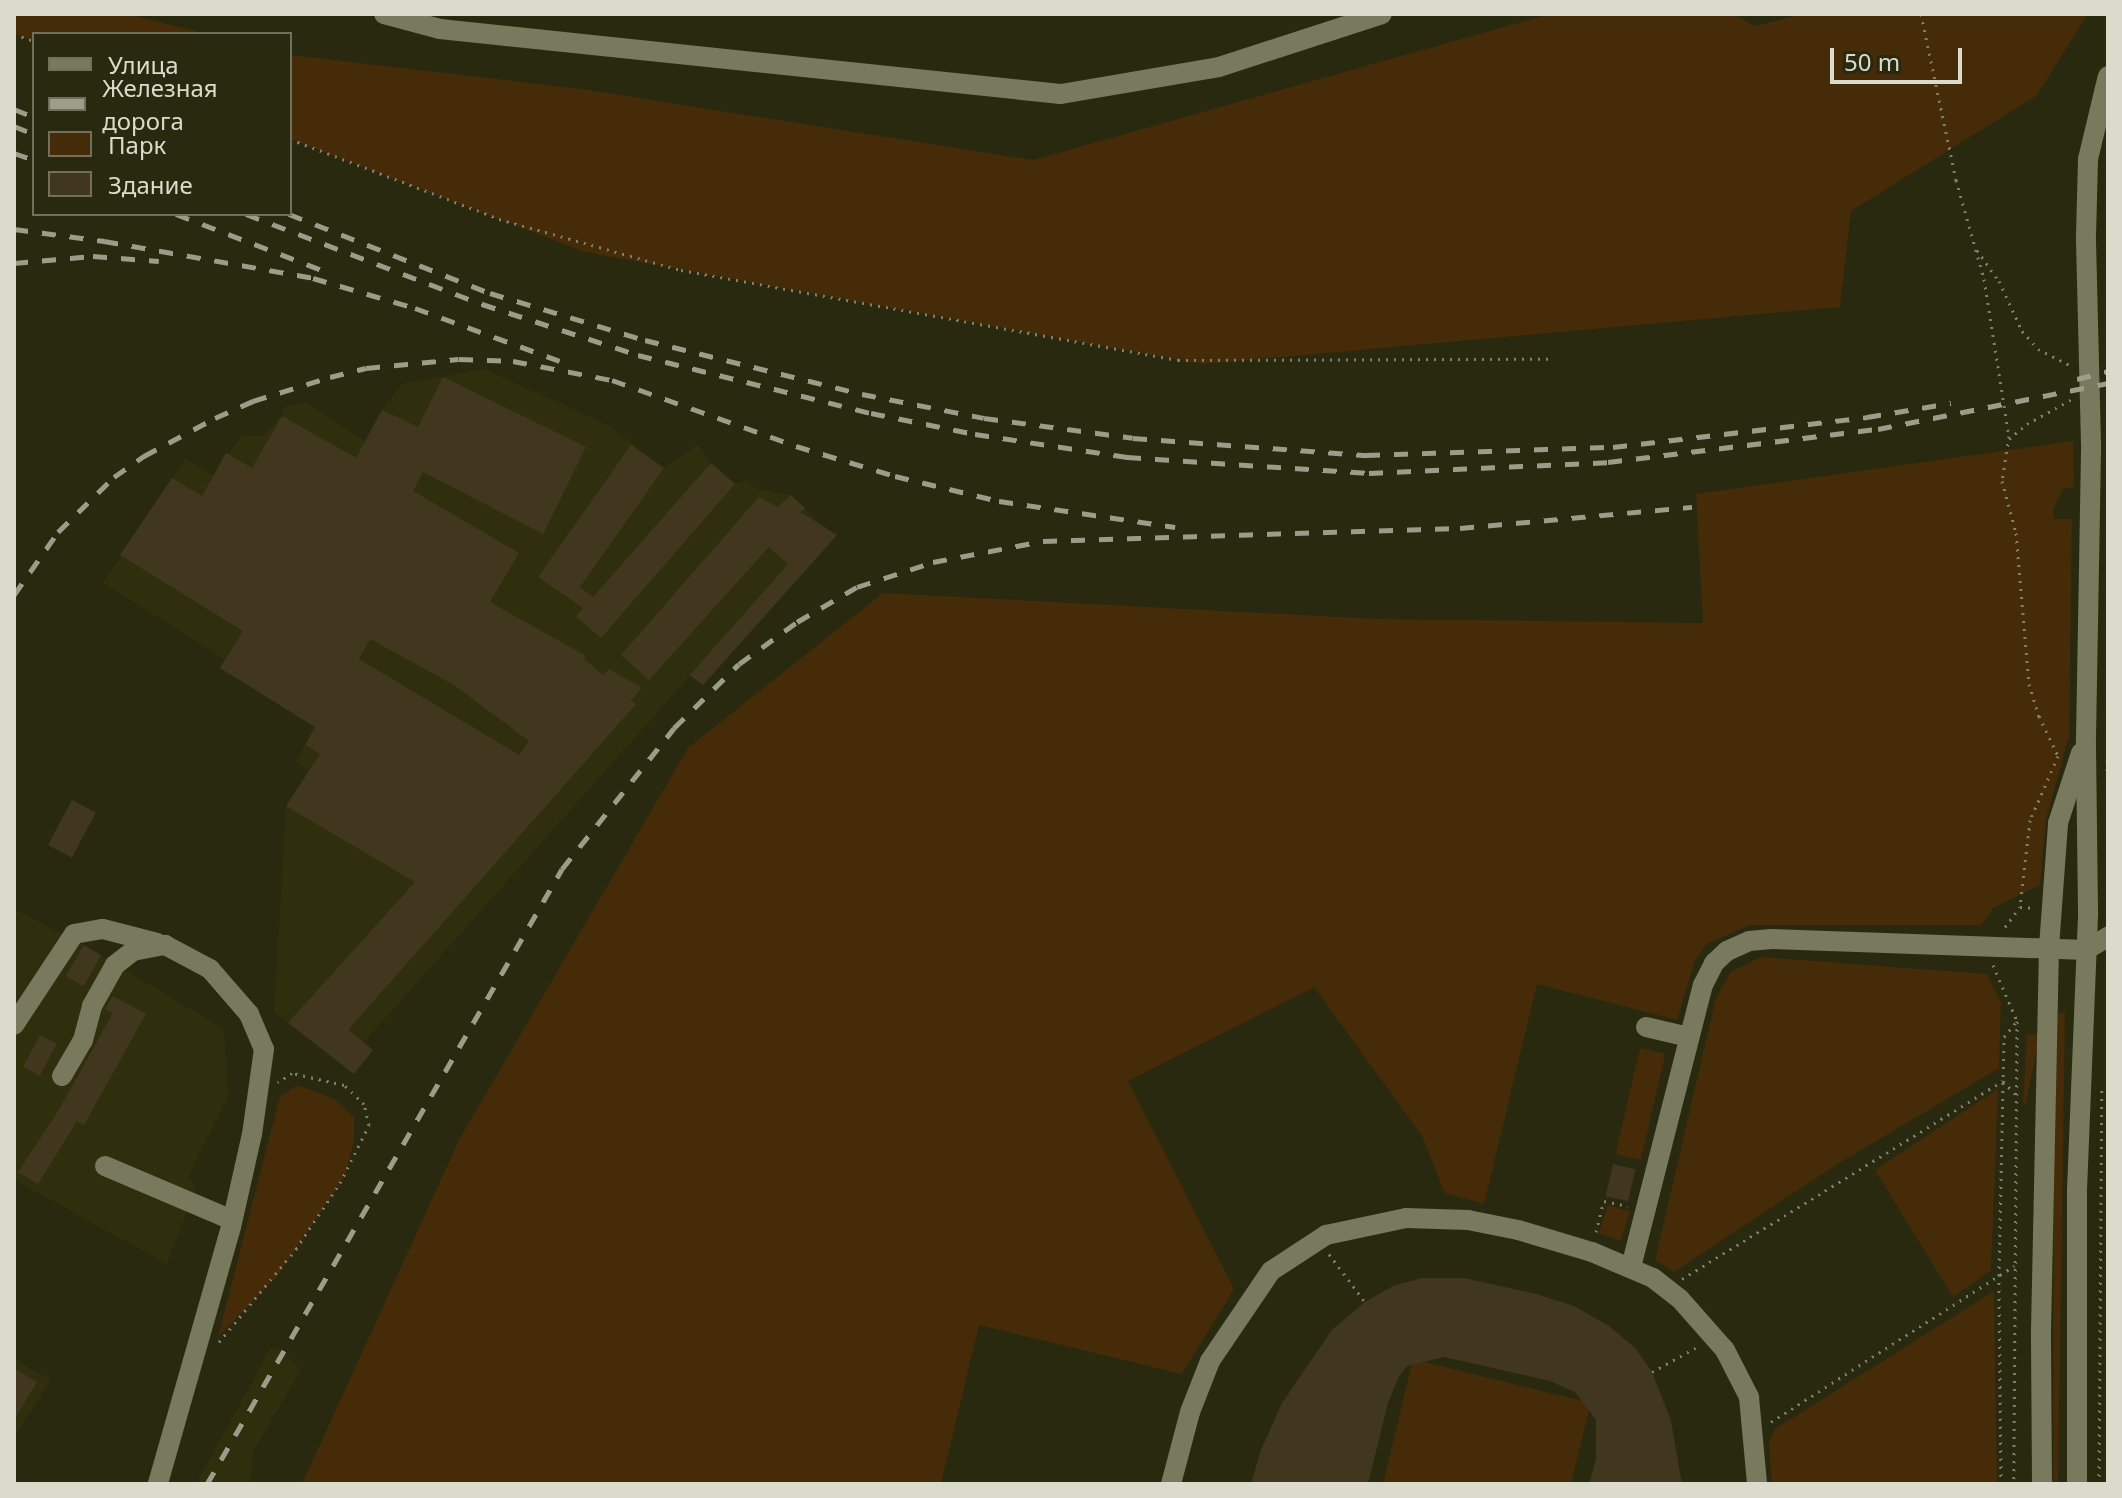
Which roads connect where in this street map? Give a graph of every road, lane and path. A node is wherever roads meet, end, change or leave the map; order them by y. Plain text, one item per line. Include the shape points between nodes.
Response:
1 (384, 14) edge
2 (1382, 14) edge
3 (1921, 14) edge
4 (2108, 76) edge
5 (292, 140) edge
6 (1975, 247) junction
7 (1552, 359) dead end
8 (2072, 365) dead end
9 (2084, 398) dead end
10 (2009, 439) junction
11 (2108, 718) edge
12 (2086, 738) junction
13 (2107, 743) edge
14 (2020, 907) junction
15 (2039, 908) dead end
16 (2000, 933) dead end
17 (2108, 937) edge
18 (165, 945) junction
19 (2049, 947) junction
20 (2086, 950) junction
21 (1993, 964) dead end
22 (2017, 1021) junction
23 (2025, 1023) dead end
24 (14, 1025) edge
25 (1646, 1027) dead end
26 (1689, 1037) junction
27 (62, 1076) dead end
28 (2102, 1080) dead end
29 (2003, 1081) junction
30 (258, 1094) junction
31 (2016, 1095) junction
32 (105, 1166) dead end
33 (1631, 1207) dead end
34 (232, 1220) junction
35 (1594, 1241) dead end
36 (1327, 1252) dead end
37 (2014, 1266) junction
38 (1631, 1267) junction
39 (1999, 1276) junction
40 (1676, 1283) dead end
41 (1365, 1302) dead end
42 (1703, 1343) dead end
43 (217, 1344) dead end
44 (1652, 1372) dead end
45 (1765, 1425) dead end
46 (158, 1484) edge
47 (1171, 1484) edge
48 (1757, 1484) edge
49 (2001, 1484) edge
50 (2014, 1484) edge
51 (2042, 1484) edge
52 (2077, 1484) edge
53 (2099, 1484) edge

1 - 2 street via 440,29 1061,94 1219,67
3 - 6 path
4 - 12 street via 2088,159
5 - 7 path via 499,219 681,270 1178,360
6 - 8 path via 1999,281 2022,331 2038,349
6 - 10 path
9 - 10 path via 2071,400
10 - 14 path via 2002,481 2016,533 2029,684 2058,756 2030,820
11 - 13 path
12 - 19 street via 2058,823
12 - 20 street
14 - 15 path
14 - 16 path
17 - 20 street
18 - 24 street via 103,929 74,934
18 - 27 street via 133,951 115,965
18 - 30 street via 210,969 249,1014 264,1049
19 - 20 street
19 - 26 street via 1749,941 1714,963
19 - 51 street
20 - 52 street via 2077,1190
21 - 22 path
22 - 23 path
22 - 29 path via 2004,1037
22 - 31 path
25 - 26 street
26 - 38 street
28 - 53 path
29 - 31 path
29 - 39 path
29 - 40 path
30 - 34 street
30 - 43 path via 292,1073 344,1085 364,1104 369,1125 340,1183 296,1249
31 - 37 path
32 - 34 street
33 - 35 path via 1604,1201
34 - 46 street
36 - 41 path
37 - 39 path
37 - 50 path
38 - 47 street via 1550,1238 1468,1220 1406,1218 1326,1235 1271,1271 1231,1326 1190,1412
38 - 48 street via 1680,1299 1725,1350 1749,1397
39 - 45 path
39 - 49 path
42 - 44 path

